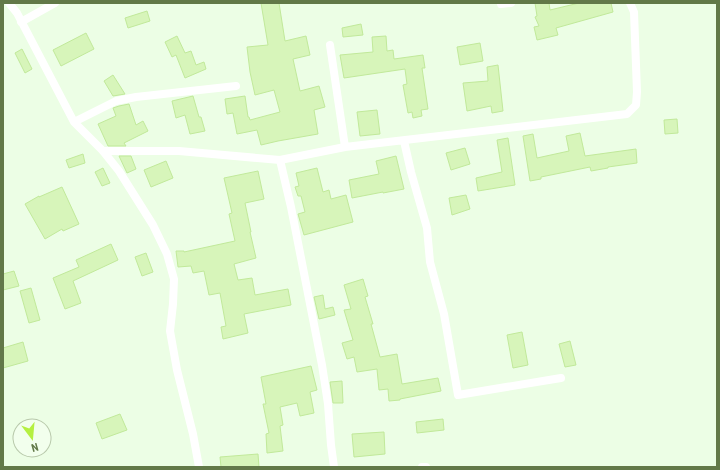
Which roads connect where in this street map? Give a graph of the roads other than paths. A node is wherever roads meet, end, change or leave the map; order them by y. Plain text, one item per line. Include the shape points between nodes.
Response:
1 (9, 3) edge
2 (55, 3) edge
3 (511, 3) edge
4 (631, 3) edge
5 (501, 4) dead end
6 (21, 22) junction
7 (330, 45) dead end
8 (236, 86) dead end
9 (74, 122) junction
10 (404, 141) junction
11 (345, 147) junction
12 (103, 151) junction
13 (280, 160) junction
14 (561, 378) dead end
15 (199, 467) edge
16 (334, 467) edge
17 (422, 467) edge
18 (426, 467) edge

1 - 6 street
2 - 6 street
3 - 5 street
4 - 10 street via 634,12 637,92 636,105 627,114
6 - 9 street
7 - 11 street
8 - 9 street via 116,101
9 - 12 street
10 - 11 street
10 - 14 street via 427,228 430,262 444,314 458,395
11 - 13 street
12 - 13 street via 179,151
12 - 15 street via 134,194 167,254 174,279 170,331
13 - 16 street via 322,365
17 - 18 street

